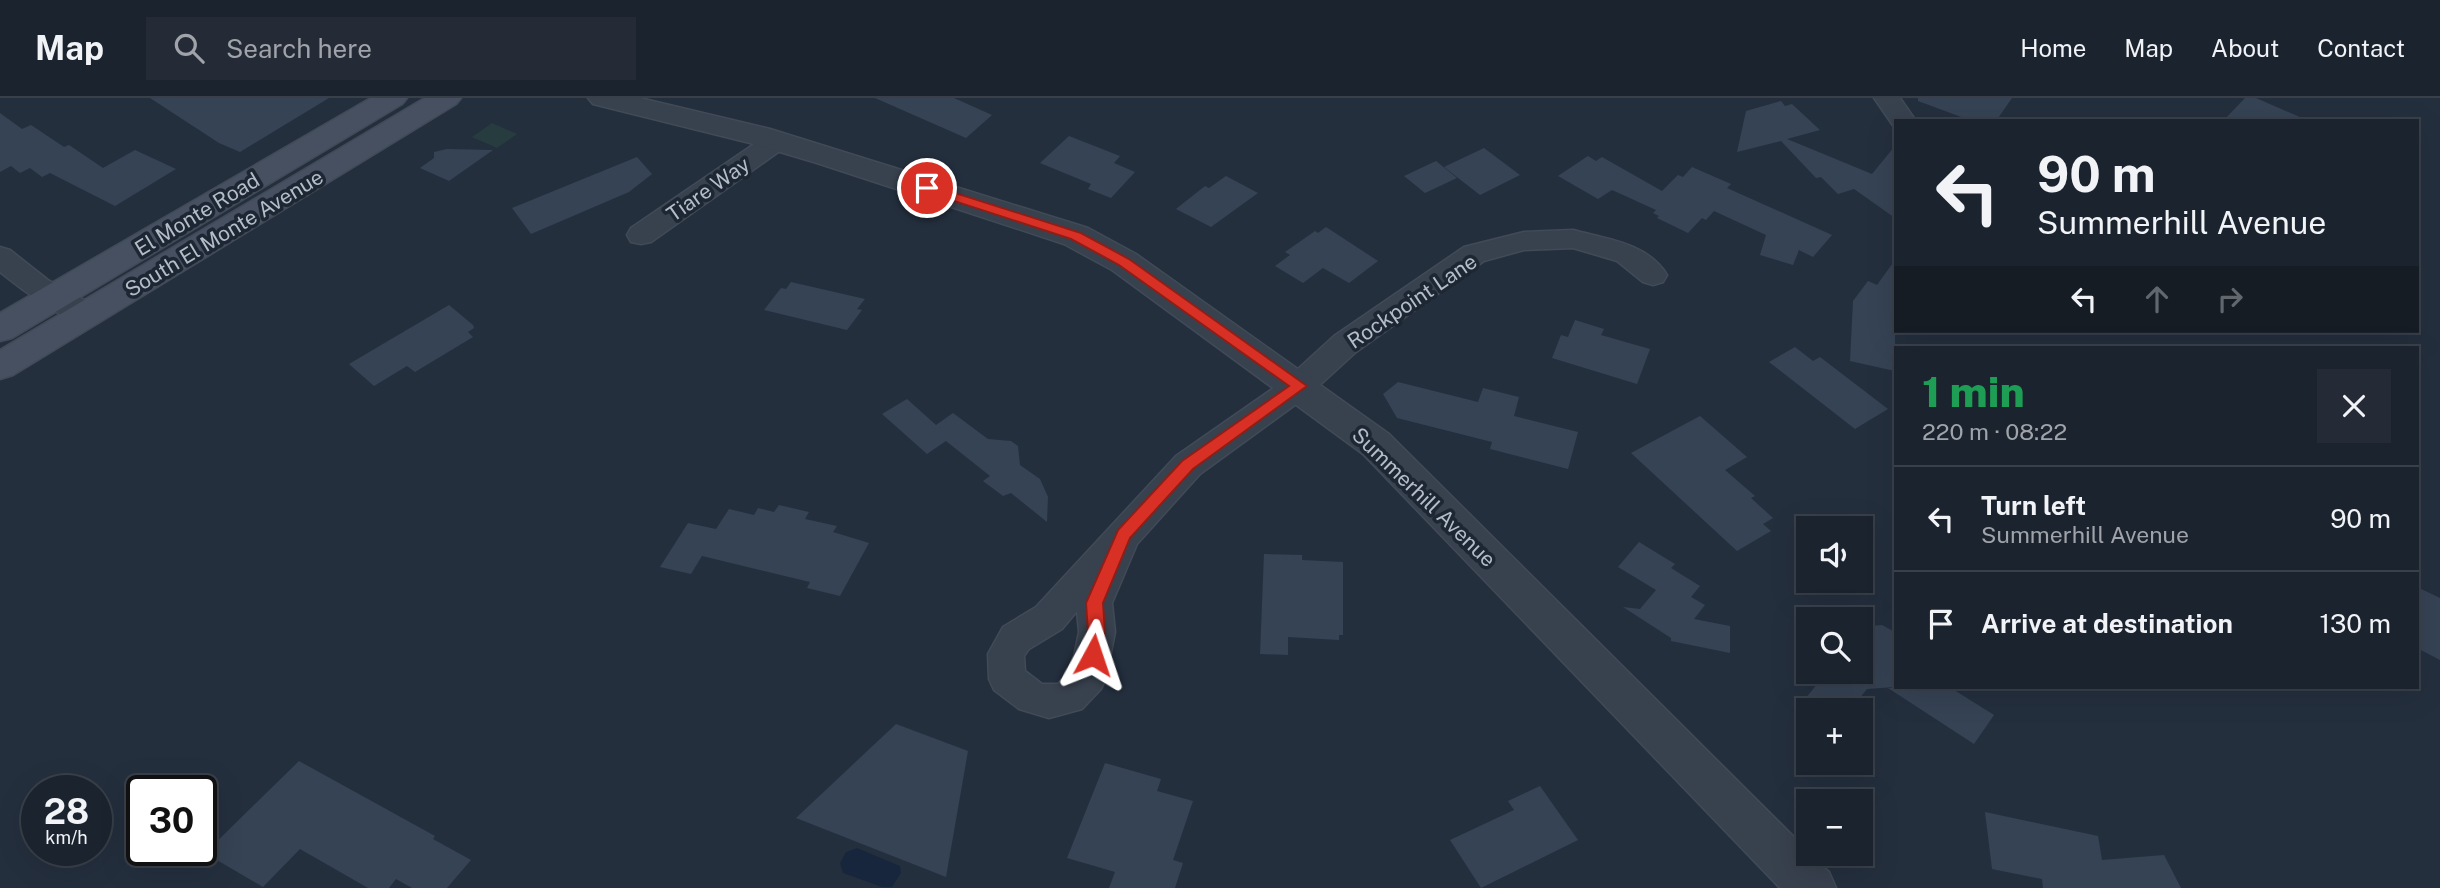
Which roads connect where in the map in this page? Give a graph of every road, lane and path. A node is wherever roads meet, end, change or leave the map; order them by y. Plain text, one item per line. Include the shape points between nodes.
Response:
1 (392, 98) edge
2 (446, 98) edge
3 (603, 98) edge
4 (1886, 98) edge
5 (369, 107) edge
6 (1902, 119) edge
7 (775, 142) junction
8 (641, 235) dead end
9 (0, 257) edge
10 (1653, 275) dead end
11 (56, 298) junction
12 (88, 315) junction
13 (0, 329) edge
14 (0, 366) edge
15 (1299, 386) junction
16 (1124, 535) junction
17 (1812, 888) edge

1 - 5 main road, El Monte Road
2 - 12 main road, South El Monte Avenue
3 - 7 street, Summerhill Avenue
4 - 6 street
5 - 11 main road, El Monte Road
7 - 8 street, Tiare Way
7 - 15 street, Summerhill Avenue via 1076,236 1124,262
9 - 11 street
10 - 15 street, Rockpoint Lane via 1626,254 1573,239 1524,241 1474,254 1345,344
11 - 12 street
11 - 13 main road, El Monte Road
12 - 14 main road, South El Monte Avenue
15 - 16 street, Rockpoint Lane via 1188,465
15 - 17 street, Summerhill Avenue via 1376,444
16 - 16 street, Rockpoint Lane via 1049,618 1016,638 1006,654 1007,680 1032,698 1048,702 1069,698 1088,678 1097,632 1094,603

